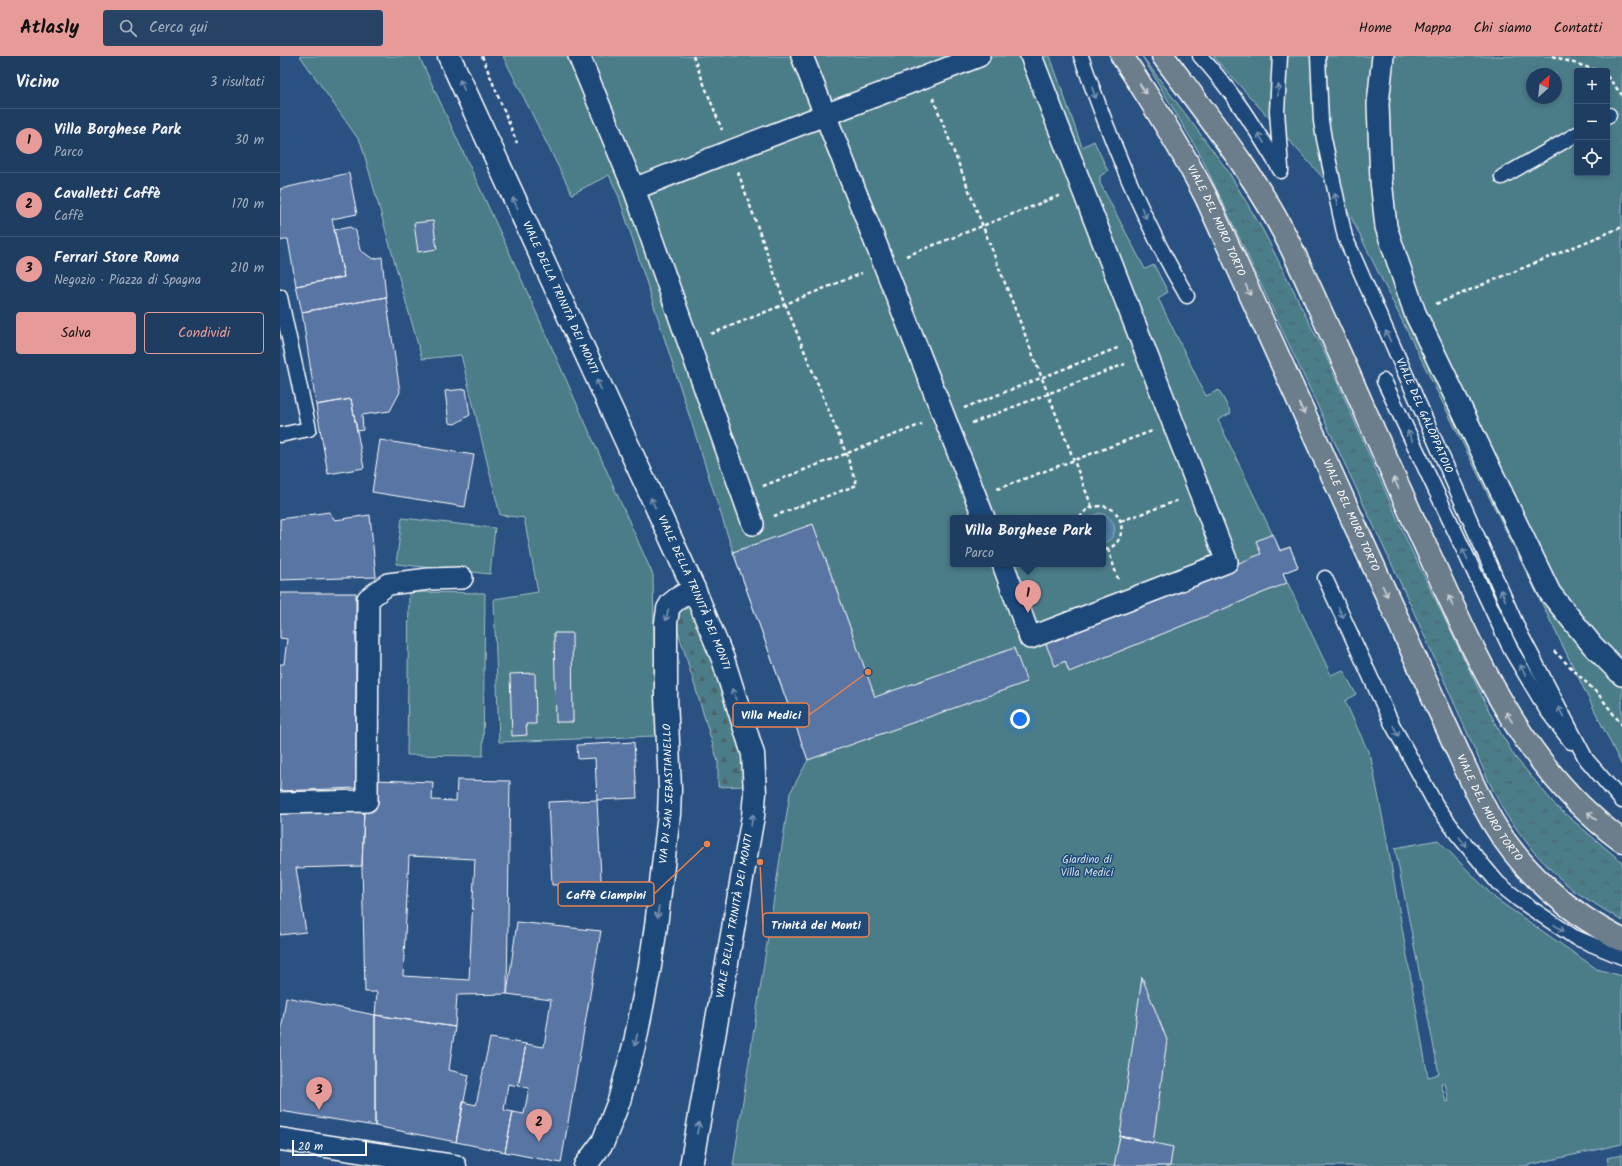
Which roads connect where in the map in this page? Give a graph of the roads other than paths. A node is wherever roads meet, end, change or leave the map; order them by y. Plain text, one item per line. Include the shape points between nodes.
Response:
1 (449, 56) edge
2 (579, 56) edge
3 (802, 56) edge
4 (979, 56) edge
5 (1030, 56) edge
6 (1081, 56) edge
7 (1122, 56) edge
8 (1163, 56) edge
9 (1200, 56) edge
10 (1280, 56) edge
11 (1318, 56) edge
12 (1383, 56) edge
13 (826, 116) junction
14 (1574, 136) edge
15 (1502, 177) dead end
16 (634, 189) junction
17 (1186, 296) dead end
18 (280, 297) edge
19 (1384, 381) dead end
20 (280, 435) edge
21 (983, 515) edge
22 (753, 524) road end
23 (1003, 567) edge
24 (462, 578) dead end
25 (1325, 578) dead end
26 (694, 589) junction
27 (1622, 675) edge
28 (1586, 759) junction
29 (1622, 801) edge
30 (280, 803) edge
31 (1622, 841) edge
32 (1622, 940) edge
33 (1622, 957) edge
34 (280, 1139) edge
35 (455, 1166) edge
36 (585, 1166) edge
37 (691, 1166) edge

26 -> 1 street, VIALE DELLA TRINITÀ DEI MONTI
2 - 16 street
3 - 13 street
4 - 13 street
5 - 23 street via 1228,562 1030,638
6 -> 17 lane via 1112,143 1143,212
7 -> 32 main road, VIALE DEL MURO TORTO via 1188,160 1206,197 1452,739 1493,822 1521,861 1554,893 1580,914
31 -> 8 main road via 1597,821 1556,781 1502,705 1480,664 1278,223 1239,158
9 - 10 lane via 1229,88 1281,171 1277,111
28 -> 11 lane, VIALE DEL GALOPPATOIO via 1520,633 1345,237 1321,121
12 - 27 street via 1378,104 1386,227 1415,313 1550,593 1593,646
13 - 16 street via 730,150
13 - 21 street
14 - 15 lane
16 - 22 street
18 - 20 lane via 309,429
28 -> 19 lane, VIALE DEL GALOPPATOIO via 1554,721 1512,652
24 - 30 street via 388,584 368,599 367,801
25 -> 33 lane via 1392,724 1436,805 1457,834 1498,882 1519,900 1574,937
26 -> 36 street, VIA DI SAN SEBASTIANELLO via 671,604 666,623 669,814 656,926 644,996 619,1101 603,1142
37 -> 26 street, VIALE DELLA TRINITÀ DEI MONTI via 755,793 753,754 742,716
28 - 29 lane, VIALE DEL GALOPPATOIO
34 - 35 street

